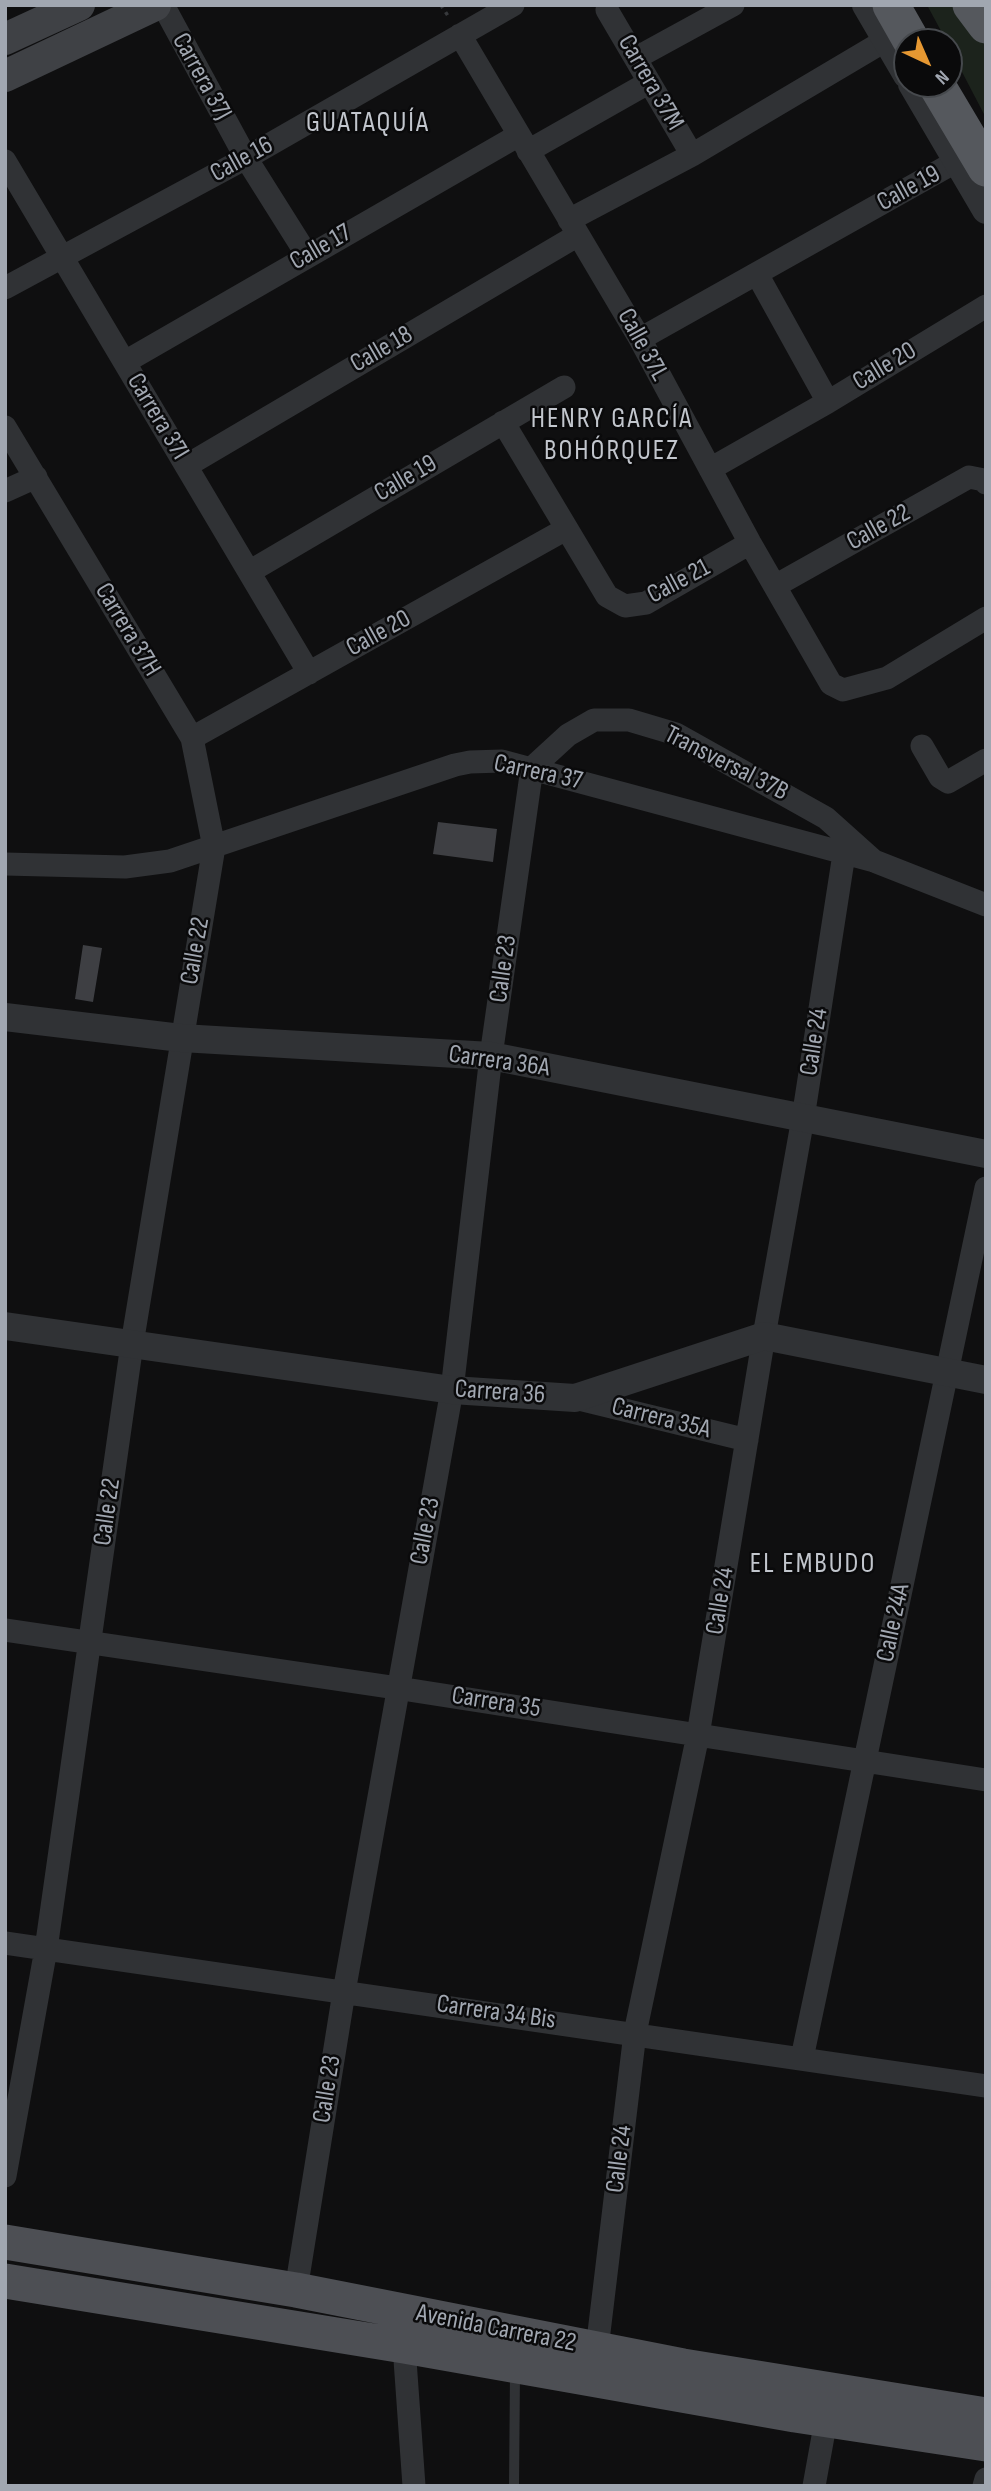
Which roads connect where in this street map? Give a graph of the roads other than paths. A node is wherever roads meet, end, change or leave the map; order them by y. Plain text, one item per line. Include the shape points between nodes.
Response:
1 (79, 5) edge
2 (155, 5) edge
3 (163, 5) edge
4 (513, 5) edge
5 (733, 5) edge
6 (866, 5) edge
7 (911, 5) edge
8 (971, 5) edge
9 (607, 10) dead end
10 (986, 25) edge
11 (895, 28) edge
12 (923, 28) edge
13 (893, 31) edge
14 (460, 35) junction
15 (5, 39) edge
16 (636, 58) junction
17 (5, 76) edge
18 (648, 83) junction
19 (924, 98) edge
20 (943, 98) edge
21 (955, 98) edge
22 (523, 143) junction
23 (692, 155) junction
24 (246, 158) junction
25 (976, 160) edge
26 (5, 161) edge
27 (986, 211) edge
28 (574, 228) junction
29 (307, 255) junction
30 (62, 256) junction
31 (757, 274) junction
32 (5, 288) edge
33 (986, 306) edge
34 (640, 339) junction
35 (125, 362) junction
36 (564, 387) dead end
37 (828, 402) junction
38 (503, 422) junction
39 (5, 427) edge
40 (186, 466) junction
41 (710, 469) junction
42 (36, 477) junction
43 (985, 482) edge
44 (5, 491) edge
45 (566, 529) junction
46 (750, 543) junction
47 (249, 572) junction
48 (775, 586) junction
49 (986, 618) edge
50 (309, 673) junction
51 (192, 738) junction
52 (922, 746) dead end
53 (986, 760) edge
54 (532, 768) junction
55 (214, 847) junction
56 (844, 853) junction
57 (874, 861) junction
58 (5, 864) edge
59 (986, 905) edge
60 (5, 1017) edge
61 (181, 1038) junction
62 (491, 1056) junction
63 (803, 1118) junction
64 (986, 1154) edge
65 (986, 1188) edge
66 (5, 1326) edge
67 (764, 1336) junction
68 (132, 1344) junction
69 (948, 1371) junction
70 (986, 1380) edge
71 (452, 1390) junction
72 (575, 1398) junction
73 (747, 1440) junction
74 (5, 1630) edge
75 (89, 1641) junction
76 (397, 1688) junction
77 (698, 1735) junction
78 (865, 1760) junction
79 (986, 1780) edge
80 (5, 1943) edge
81 (46, 1949) junction
82 (344, 1992) junction
83 (635, 2033) junction
84 (802, 2058) junction
85 (986, 2086) edge
86 (12, 2102) edge
87 (5, 2176) edge
88 (5, 2242) edge
89 (5, 2281) edge
90 (296, 2290) junction
91 (404, 2346) junction
92 (597, 2349) junction
93 (515, 2365) junction
94 (986, 2415) edge
95 (826, 2420) junction
96 (986, 2444) edge
97 (986, 2479) edge
98 (414, 2486) edge
99 (514, 2486) edge
100 (814, 2486) edge
101 (984, 2486) edge

1 - 15 main road
2 - 17 main road
3 - 24 street, Carrera 37J
4 - 14 street, Calle 16
5 - 16 street
6 - 11 street
7 - 12 highway
8 - 10 highway
9 - 16 street, Carrera 37M
13 - 23 street, Calle 18
14 - 22 street, Calle 37L
14 - 24 street, Calle 16
16 - 18 street, Carrera 37M
18 - 22 street, Calle 17
18 - 23 street, Carrera 37M
19 - 25 street
20 - 25 highway
21 - 25 highway
22 - 28 street, Calle 37L
22 - 29 street, Calle 17
23 - 28 street, Calle 18
24 - 29 street, Carrera 37J
24 - 30 street, Calle 16
25 - 27 street
25 - 31 street, Calle 19
26 - 30 street, Carrera 37I
28 - 34 street, Calle 37L
28 - 40 street, Calle 18
29 - 35 street, Calle 17
30 - 32 street, Calle 16
30 - 35 street, Carrera 37I
31 - 34 street, Calle 19
31 - 37 street
33 - 37 street, Calle 20
34 - 41 street, Calle 37L
35 - 40 street, Carrera 37I
36 - 38 street, Calle 19
37 - 41 street, Calle 20
38 - 45 street
38 - 47 street, Calle 19
39 - 42 street, Carrera 37H
40 - 47 street, Carrera 37I
41 - 46 street, Calle 37L
42 - 44 street
42 - 51 street, Carrera 37H
43 - 48 street, Calle 22 via 969,477
45 - 46 street, Calle 21 via 607,596 625,606 646,603
45 - 50 street, Calle 20
46 - 48 street, Calle 37L
47 - 50 street, Carrera 37I
48 - 49 street, Calle 37L via 831,684 843,690 887,678
50 - 51 street, Calle 20
51 - 55 street, Carrera 37H
52 - 53 street via 940,777 948,782
54 - 55 street, Carrera 37 via 502,761 455,765
54 - 56 street, Carrera 37
54 - 57 street, Transversal 37B via 568,735 594,720 629,720 676,734 826,818
54 - 62 street, Calle 23
55 - 58 street, Carrera 37 via 170,861 125,867
55 - 61 street, Calle 22
56 - 57 street, Carrera 37
56 - 63 street, Calle 24
57 - 59 street, Carrera 37
60 - 61 street, Carrera 36A
61 - 62 street, Carrera 36A
61 - 68 street, Calle 22
62 - 63 street, Carrera 36A
62 - 71 street, Calle 23
63 - 64 street, Carrera 36A
63 - 67 street, Calle 24
65 - 69 street, Calle 24A
66 - 68 street, Carrera 36
67 - 69 street, Carrera 36
67 - 72 street, Carrera 36
67 - 73 street, Calle 24
68 - 71 street, Carrera 36
68 - 75 street, Calle 22
69 - 70 street, Carrera 36
69 - 78 street, Calle 24A
71 - 72 street, Carrera 36
71 - 76 street, Calle 23
72 - 73 street, Carrera 35A
73 - 77 street, Calle 24
74 - 75 street, Carrera 35
75 - 76 street, Carrera 35
75 - 81 street, Calle 22
76 - 77 street, Carrera 35
76 - 82 street, Calle 23
77 - 78 street, Carrera 35
77 - 83 street, Calle 24
78 - 79 street, Carrera 35
78 - 84 street, Calle 24A
80 - 81 street, Carrera 34 Bis
81 - 82 street, Carrera 34 Bis
81 - 86 street, Calle 22
82 - 83 street, Carrera 34 Bis
82 - 90 street, Calle 23
83 - 84 street, Carrera 34 Bis
83 - 92 street, Calle 24
84 - 85 street, Carrera 34 Bis
86 - 87 street, Calle 22
88 - 90 main road, Avenida Carrera 22
89 - 91 main road, Avenida Carrera 22
90 - 92 main road, Avenida Carrera 22
91 - 93 main road, Avenida Carrera 22
91 - 98 street
92 - 94 main road, Avenida Carrera 22
93 - 95 main road, Avenida Carrera 22
93 - 99 lane
95 - 96 main road, Avenida Carrera 22
95 - 100 street
97 - 101 street

